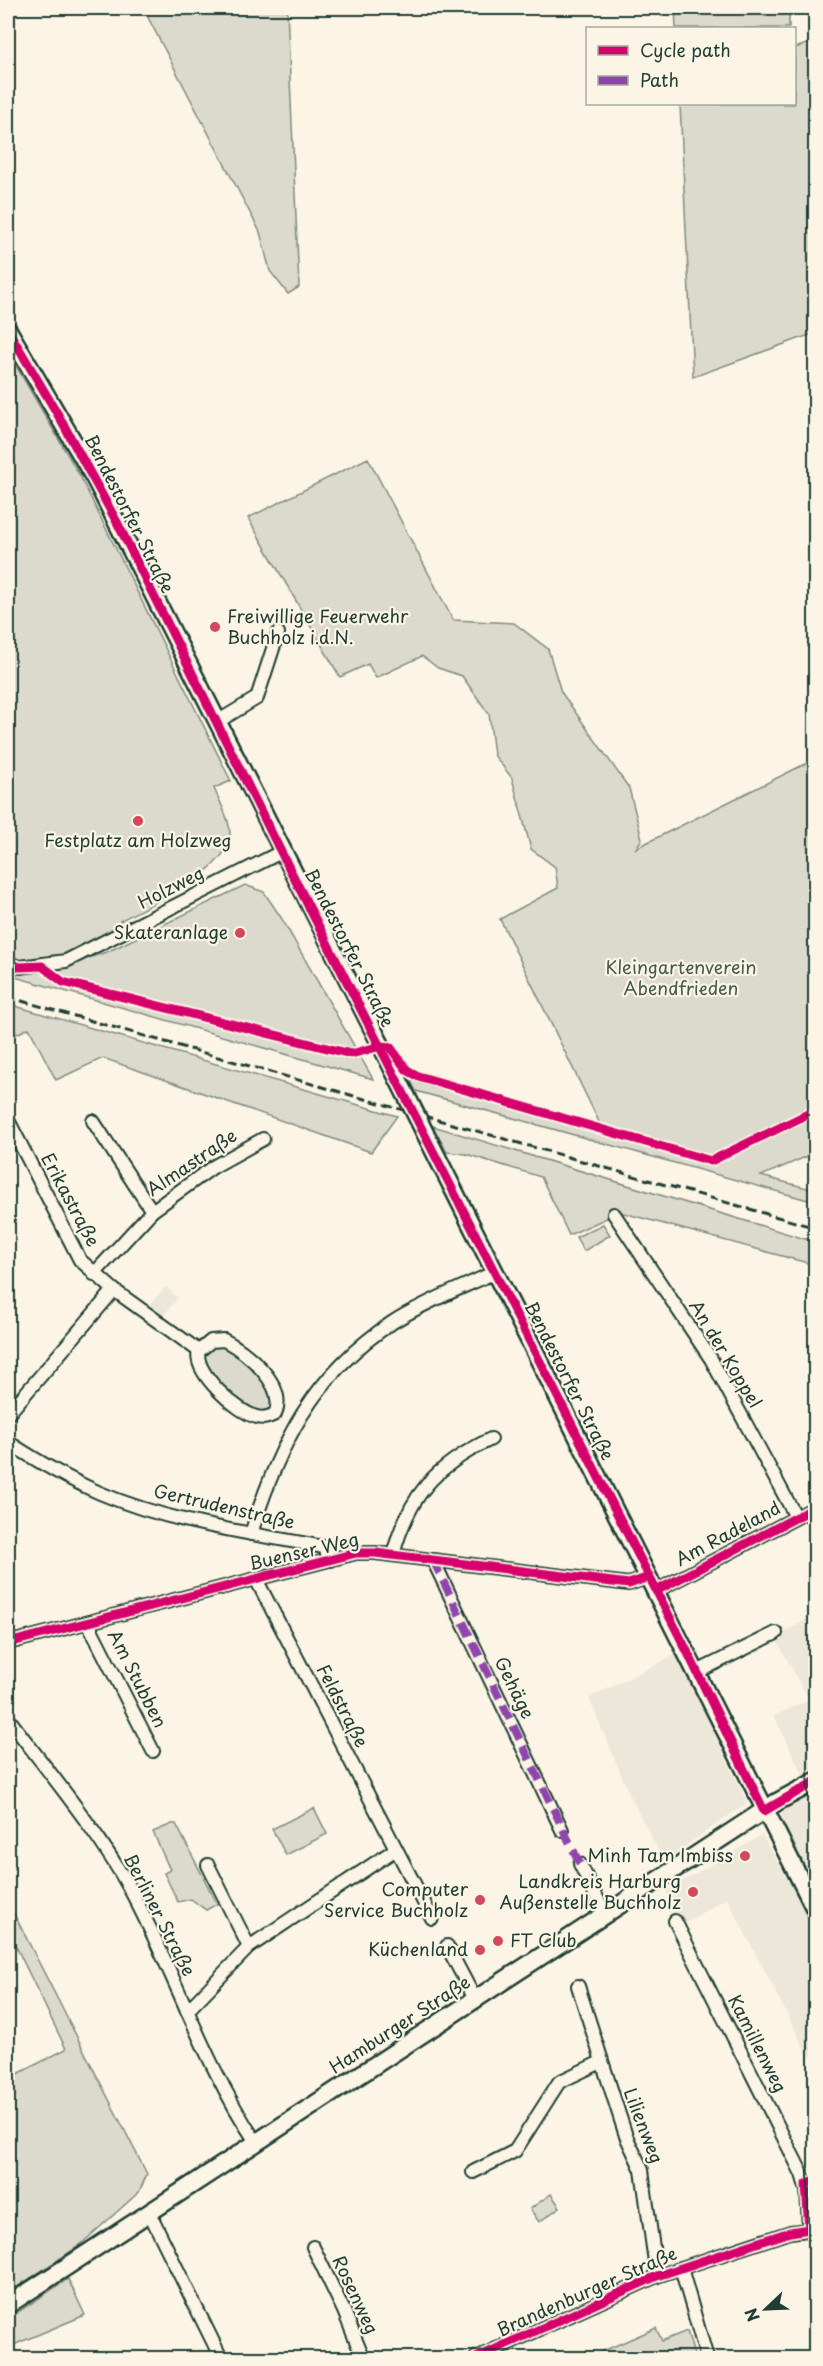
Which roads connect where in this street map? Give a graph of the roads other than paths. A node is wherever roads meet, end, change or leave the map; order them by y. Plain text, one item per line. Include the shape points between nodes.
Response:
1 (8, 330) edge
2 (278, 633) dead end
3 (217, 722) junction
4 (281, 852) junction
5 (8, 963) edge
6 (8, 1120) edge
7 (93, 1121) dead end
8 (263, 1138) dead end
9 (152, 1211) junction
10 (614, 1214) dead end
11 (495, 1272) junction
12 (94, 1274) junction
13 (114, 1290) junction
14 (199, 1351) junction
15 (8, 1414) edge
16 (275, 1414) junction
17 (294, 1425) junction
18 (491, 1439) dead end
19 (8, 1442) edge
20 (816, 1506) edge
21 (796, 1517) junction
22 (251, 1534) junction
23 (393, 1556) junction
24 (332, 1560) junction
25 (432, 1560) junction
26 (256, 1579) junction
27 (653, 1584) junction
28 (88, 1623) junction
29 (776, 1633) dead end
30 (8, 1643) edge
31 (697, 1672) junction
32 (8, 1718) edge
33 (153, 1751) dead end
34 (816, 1781) edge
35 (764, 1811) junction
36 (562, 1830) dead end
37 (396, 1849) junction
38 (580, 1864) dead end
39 (208, 1865) dead end
40 (816, 1911) edge
41 (605, 1914) junction
42 (432, 1918) dead end
43 (675, 1921) dead end
44 (447, 1946) dead end
45 (249, 1947) junction
46 (578, 1986) dead end
47 (475, 1999) junction
48 (187, 2011) junction
49 (601, 2062) junction
50 (256, 2142) junction
51 (473, 2172) dead end
52 (148, 2212) junction
53 (812, 2229) edge
54 (313, 2247) dead end
55 (681, 2268) junction
56 (657, 2276) junction
57 (8, 2305) edge
58 (221, 2358) edge
59 (363, 2358) edge
60 (476, 2358) edge
61 (707, 2358) edge

1 - 3 street, Bendestorfer Straße via 94,477
2 - 3 street via 257,698
3 - 4 street, Bendestorfer Straße
4 - 5 street, Holzweg via 66,961 20,967
4 - 11 street, Bendestorfer Straße, bridge
6 - 12 street, Erikastraße via 80,1260
7 - 9 street
8 - 9 street, Almastraße via 213,1167
9 - 12 street, Almastraße
10 - 21 street, An der Koppel via 711,1359
11 - 17 street via 393,1322 332,1373
11 - 27 street, Bendestorfer Straße
12 - 13 street, Erikastraße
13 - 14 street, Erikastraße
13 - 15 street
14 - 16 street via 198,1365 222,1394 256,1417
14 - 16 street via 211,1341 224,1340 234,1345 270,1382 278,1398
16 - 17 street
17 - 22 street via 267,1481
18 - 23 street via 448,1463 427,1482 409,1509
19 - 22 street, Gertrudenstraße via 101,1494 168,1516
20 - 21 street, Am Radeland
21 - 27 street, Am Radeland
22 - 24 street, Gertrudenstraße via 324,1547
23 - 24 street, Buenser Weg via 356,1553
23 - 25 street, Buenser Weg
24 - 26 street, Buenser Weg
25 - 27 street, Buenser Weg
25 - 36 street, Gehäge
26 - 28 street, Buenser Weg
26 - 37 street, Feldstraße
27 - 31 street, Bendestorfer Straße
28 - 30 street, Buenser Weg
28 - 33 street, Am Stubben
29 - 31 street
31 - 35 street, Bendestorfer Straße
32 - 48 street, Berliner Straße via 127,1884
34 - 35 street, Hamburger Straße
35 - 40 street, Bendestorfer Straße
35 - 41 street, Hamburger Straße
37 - 42 street, Feldstraße
37 - 45 street
38 - 41 street
39 - 45 street
41 - 47 street, Hamburger Straße
43 - 53 street, Kamillenweg via 802,2174
44 - 47 street
45 - 48 street
46 - 49 street, Lilienweg
47 - 50 street, Hamburger Straße
48 - 50 street, Berliner Straße via 217,2078
49 - 51 street via 559,2082 515,2151
49 - 56 street, Lilienweg via 642,2170
50 - 52 street, Hamburger Straße
52 - 57 street, Hamburger Straße
52 - 58 street
53 - 55 street, Brandenburger Straße via 790,2232
54 - 59 street, Rosenweg
55 - 56 street, Brandenburger Straße
55 - 61 street
56 - 60 street, Brandenburger Straße

